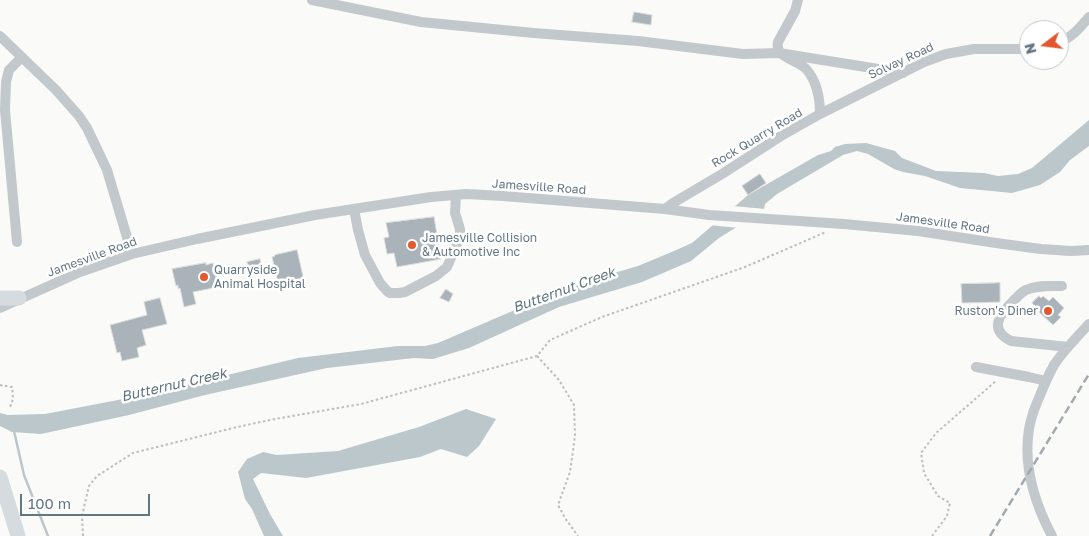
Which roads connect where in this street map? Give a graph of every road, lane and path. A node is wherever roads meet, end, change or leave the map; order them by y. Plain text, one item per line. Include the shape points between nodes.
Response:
1 (312, 0) edge
2 (798, 0) edge
3 (1089, 17) edge
4 (0, 36) edge
5 (1069, 38) edge
6 (1019, 49) edge
7 (779, 53) junction
8 (22, 57) junction
9 (903, 73) junction
10 (820, 114) junction
11 (456, 195) junction
12 (354, 209) junction
13 (665, 209) junction
14 (826, 232) dead end
15 (17, 242) dead end
16 (1089, 250) edge
17 (1071, 251) junction
18 (132, 254) junction
19 (1089, 254) edge
20 (1062, 286) dead end
21 (0, 298) edge
22 (19, 298) junction
23 (0, 308) edge
24 (1089, 324) edge
25 (1068, 347) junction
26 (537, 356) junction
27 (976, 367) dead end
28 (1006, 373) junction
29 (1046, 381) junction
30 (0, 385) edge
31 (9, 408) dead end
32 (0, 477) edge
33 (18, 536) edge
34 (83, 536) edge
35 (578, 536) edge
36 (932, 536) edge
37 (1052, 536) edge

1 - 7 street via 421,22 638,41 743,54
2 - 7 street via 778,42
3 - 5 street
4 - 8 street
6 - 9 street, Solvay Road via 974,49 946,54
7 - 9 street
7 - 10 street, Rock Quarry Road via 806,69 818,92
8 - 15 street via 9,70 5,110
8 - 18 street via 88,128 107,170
9 - 10 street, Solvay Road
10 - 13 street, Rock Quarry Road
11 - 12 street, Jamesville Road
11 - 12 street via 455,213 461,232 447,267 402,293 387,291 375,275 358,230
11 - 13 street, Jamesville Road
12 - 18 street, Jamesville Road
13 - 17 street, Jamesville Road via 918,231
14 - 26 path via 745,267 602,317 550,340
16 - 17 street, Jamesville Road
17 - 19 street
18 - 22 street, Jamesville Road
20 - 25 street via 1024,290 998,320 1001,333 1011,341
21 - 22 highway
22 - 23 street, Jamesville Road
24 - 25 street
25 - 29 street
26 - 34 path via 361,404 237,427 133,454 96,476 89,486 82,516
26 - 35 path via 559,380 574,405 575,436 570,472 558,505
27 - 28 street
28 - 29 street
28 - 36 path via 936,433 921,453 924,473 938,496 950,503 947,516
29 - 37 street via 1031,423 1028,443 1035,500
30 - 31 path via 12,387
32 - 33 highway

